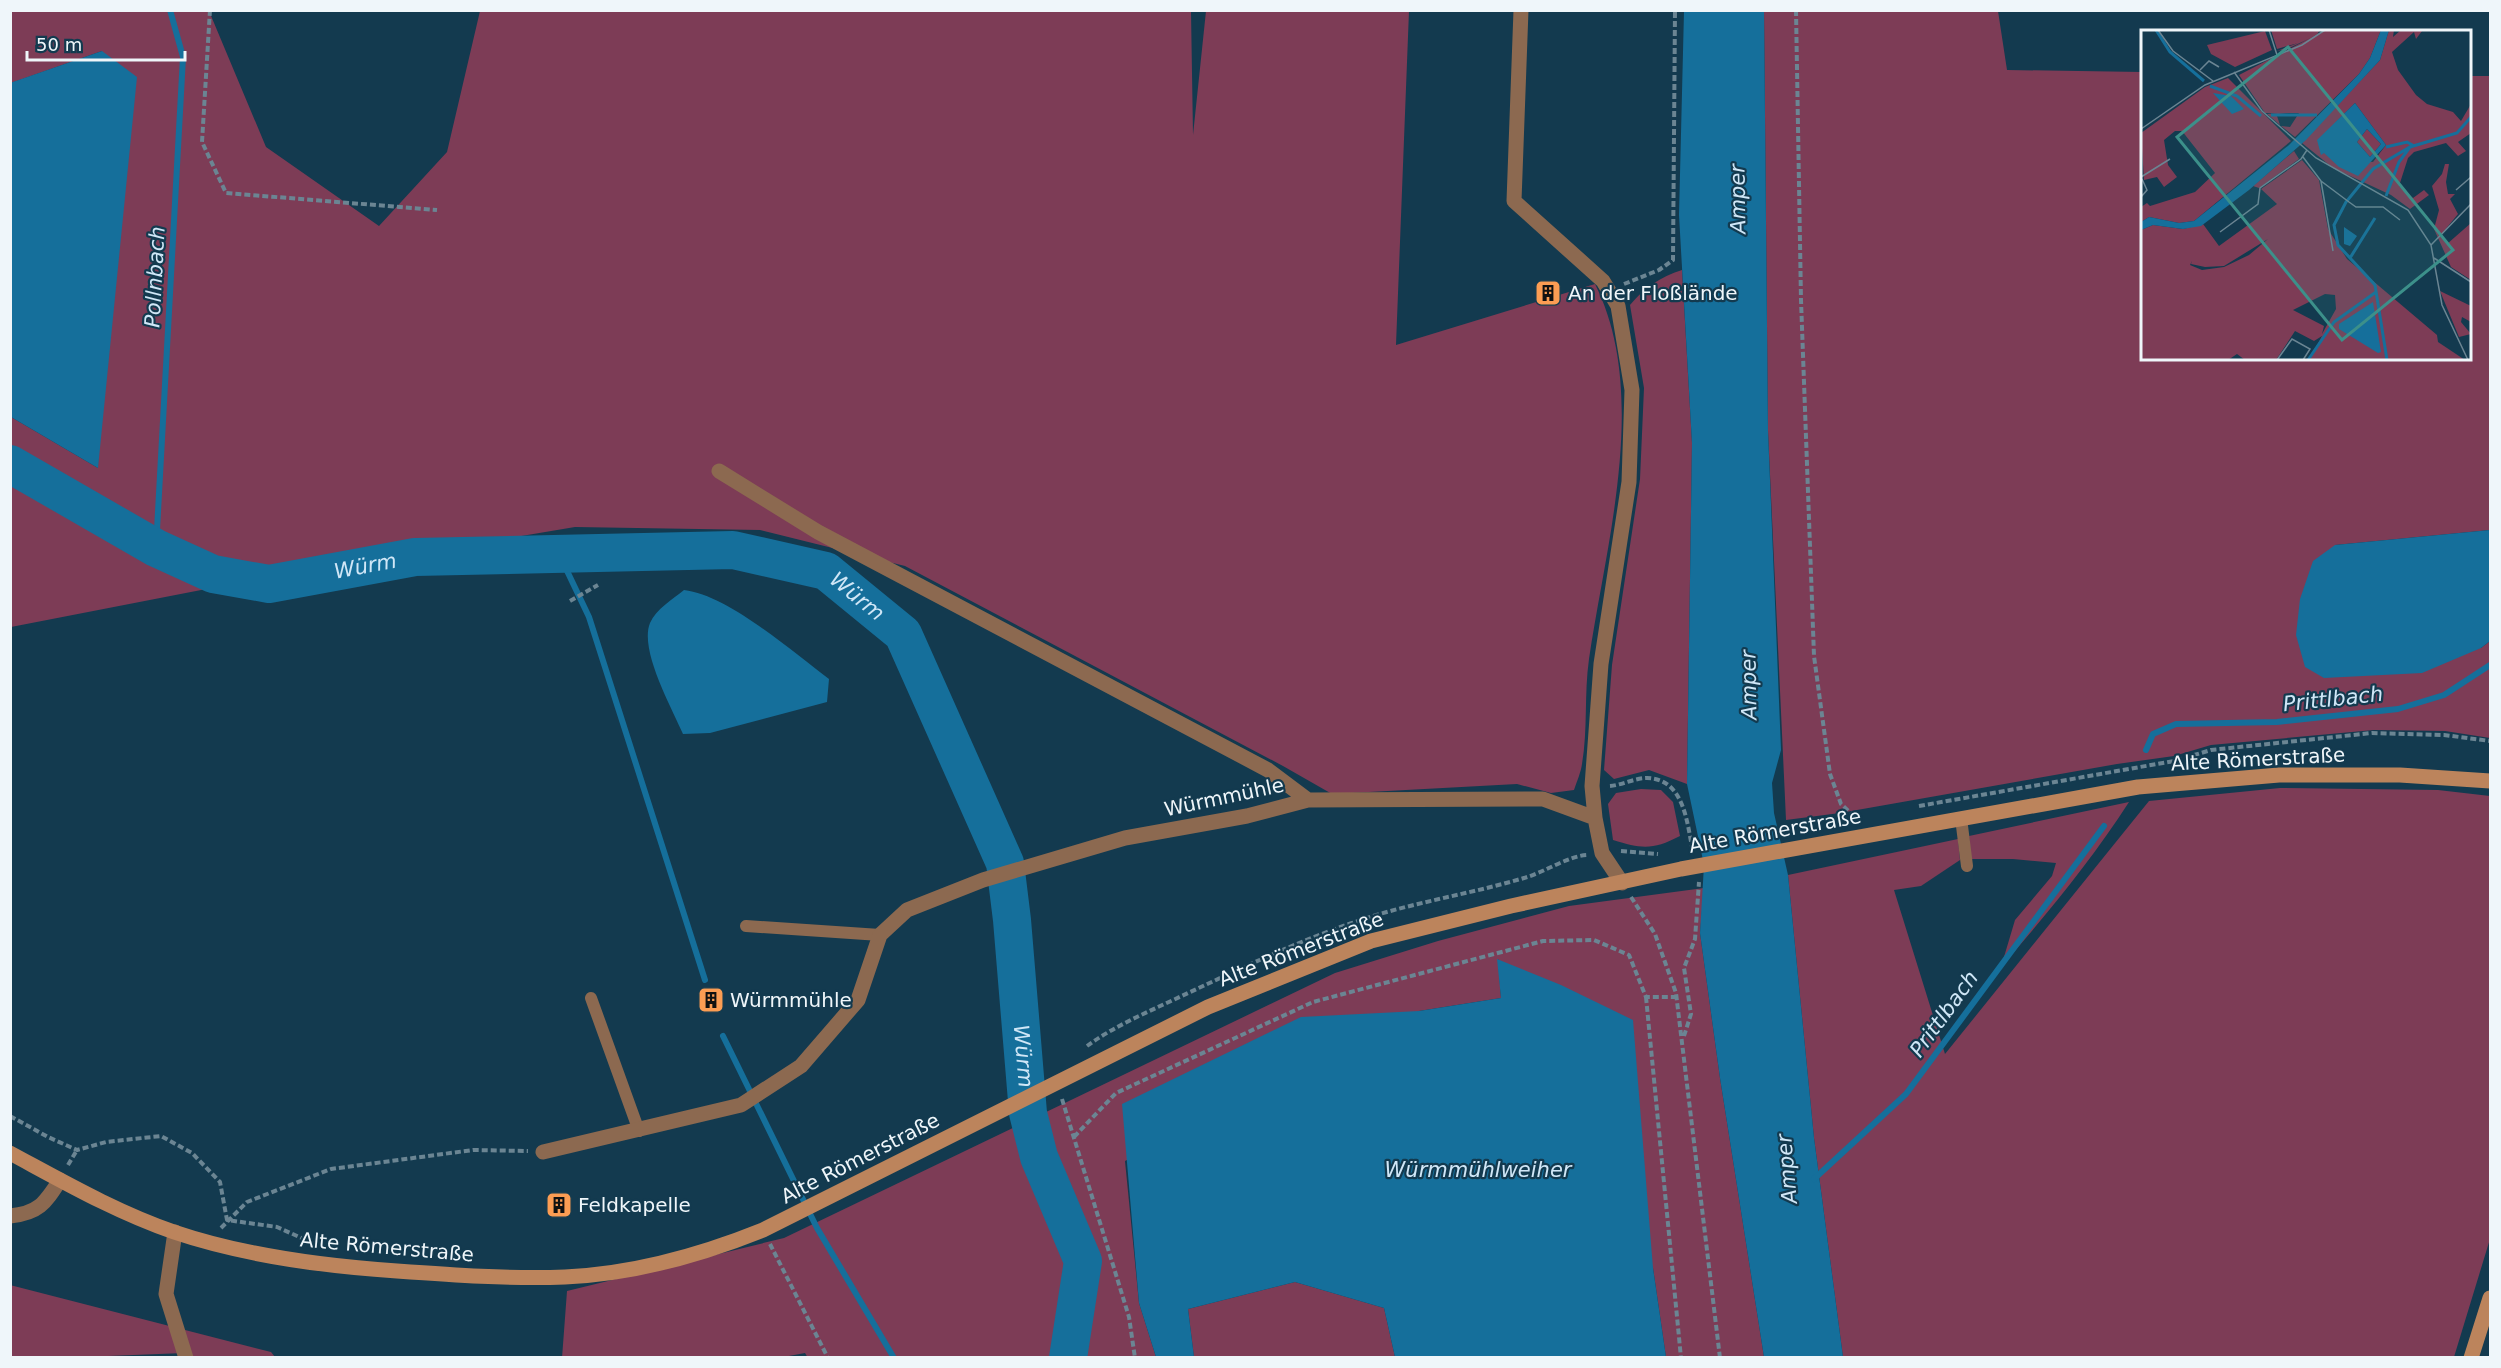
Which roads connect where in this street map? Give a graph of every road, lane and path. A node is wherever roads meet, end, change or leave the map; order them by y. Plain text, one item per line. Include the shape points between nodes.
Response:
1 (210, 10) edge
2 (1521, 10) edge
3 (1675, 10) edge
4 (1796, 10) edge
5 (437, 210) dead end
6 (1609, 289) junction
7 (719, 471) dead end
8 (598, 585) dead end
9 (570, 601) dead end
10 (2490, 781) edge
11 (1592, 786) junction
12 (1308, 800) junction
13 (1686, 815) dead end
14 (1595, 818) junction
15 (1961, 818) junction
16 (1857, 819) dead end
17 (1602, 854) junction
18 (1666, 854) dead end
19 (1967, 866) dead end
20 (1622, 883) junction
21 (746, 926) dead end
22 (880, 935) junction
23 (1695, 939) dead end
24 (1646, 997) junction
25 (1676, 997) junction
26 (591, 998) dead end
27 (1683, 1040) junction
28 (1056, 1082) junction
29 (10, 1116) edge
30 (639, 1131) junction
31 (1074, 1137) junction
32 (543, 1152) joint
33 (10, 1153) edge
34 (60, 1180) junction
35 (10, 1216) edge
36 (227, 1220) junction
37 (764, 1230) junction
38 (175, 1232) junction
39 (210, 1242) junction
40 (323, 1248) dead end
41 (2490, 1298) edge
42 (186, 1358) edge
43 (828, 1358) edge
44 (1135, 1358) edge
45 (1680, 1358) edge
46 (1720, 1358) edge
47 (2471, 1358) edge

1 - 5 path via 202,142 226,193
2 - 6 street via 1514,201
3 - 6 path via 1673,260 1659,270
4 - 16 path via 1801,300 1814,656 1830,774 1840,804
6 - 11 street via 1618,306 1632,390 1629,482 1601,664
7 - 12 street via 818,532 1268,770
8 - 9 path
10 - 15 main road, Alte Römerstraße via 2400,775 2279,775 2138,787
11 - 13 path via 1647,778 1666,783 1680,797
11 - 14 street
12 - 14 street, Würmmühle via 1543,799
12 - 22 street, Würmmühle via 1247,816 1125,838 1024,867 907,910
14 - 17 street
15 - 19 lane
15 - 20 main road, Alte Römerstraße
17 - 18 path via 1617,850
17 - 20 street
20 - 25 path via 1655,934
20 - 28 main road, Alte Römerstraße via 1511,906 1371,942 1208,1007
21 - 22 lane
22 - 30 street, Würmmühle via 858,1000 801,1066 741,1105
23 - 27 path via 1684,968 1691,1014
24 - 25 path
24 - 31 path via 1629,955 1594,940 1543,941 1313,1002 1116,1094
24 - 45 path
25 - 27 path
26 - 30 lane
27 - 46 path
28 - 31 path
28 - 37 main road, Alte Römerstraße
29 - 36 path via 76,1150 106,1142 161,1136 192,1153 220,1182
30 - 32 street, Würmmühle
31 - 44 path via 1129,1317
32 - 36 path via 473,1150 332,1169 247,1202
33 - 34 main road, Alte Römerstraße
34 - 35 street via 43,1205 25,1215
34 - 38 main road, Alte Römerstraße
36 - 39 path
36 - 40 path via 277,1227
37 - 39 main road, Alte Römerstraße via 718,1248 646,1267 567,1277 476,1277 348,1268
37 - 43 path
38 - 39 main road, Alte Römerstraße
38 - 42 street via 166,1294
41 - 47 main road

